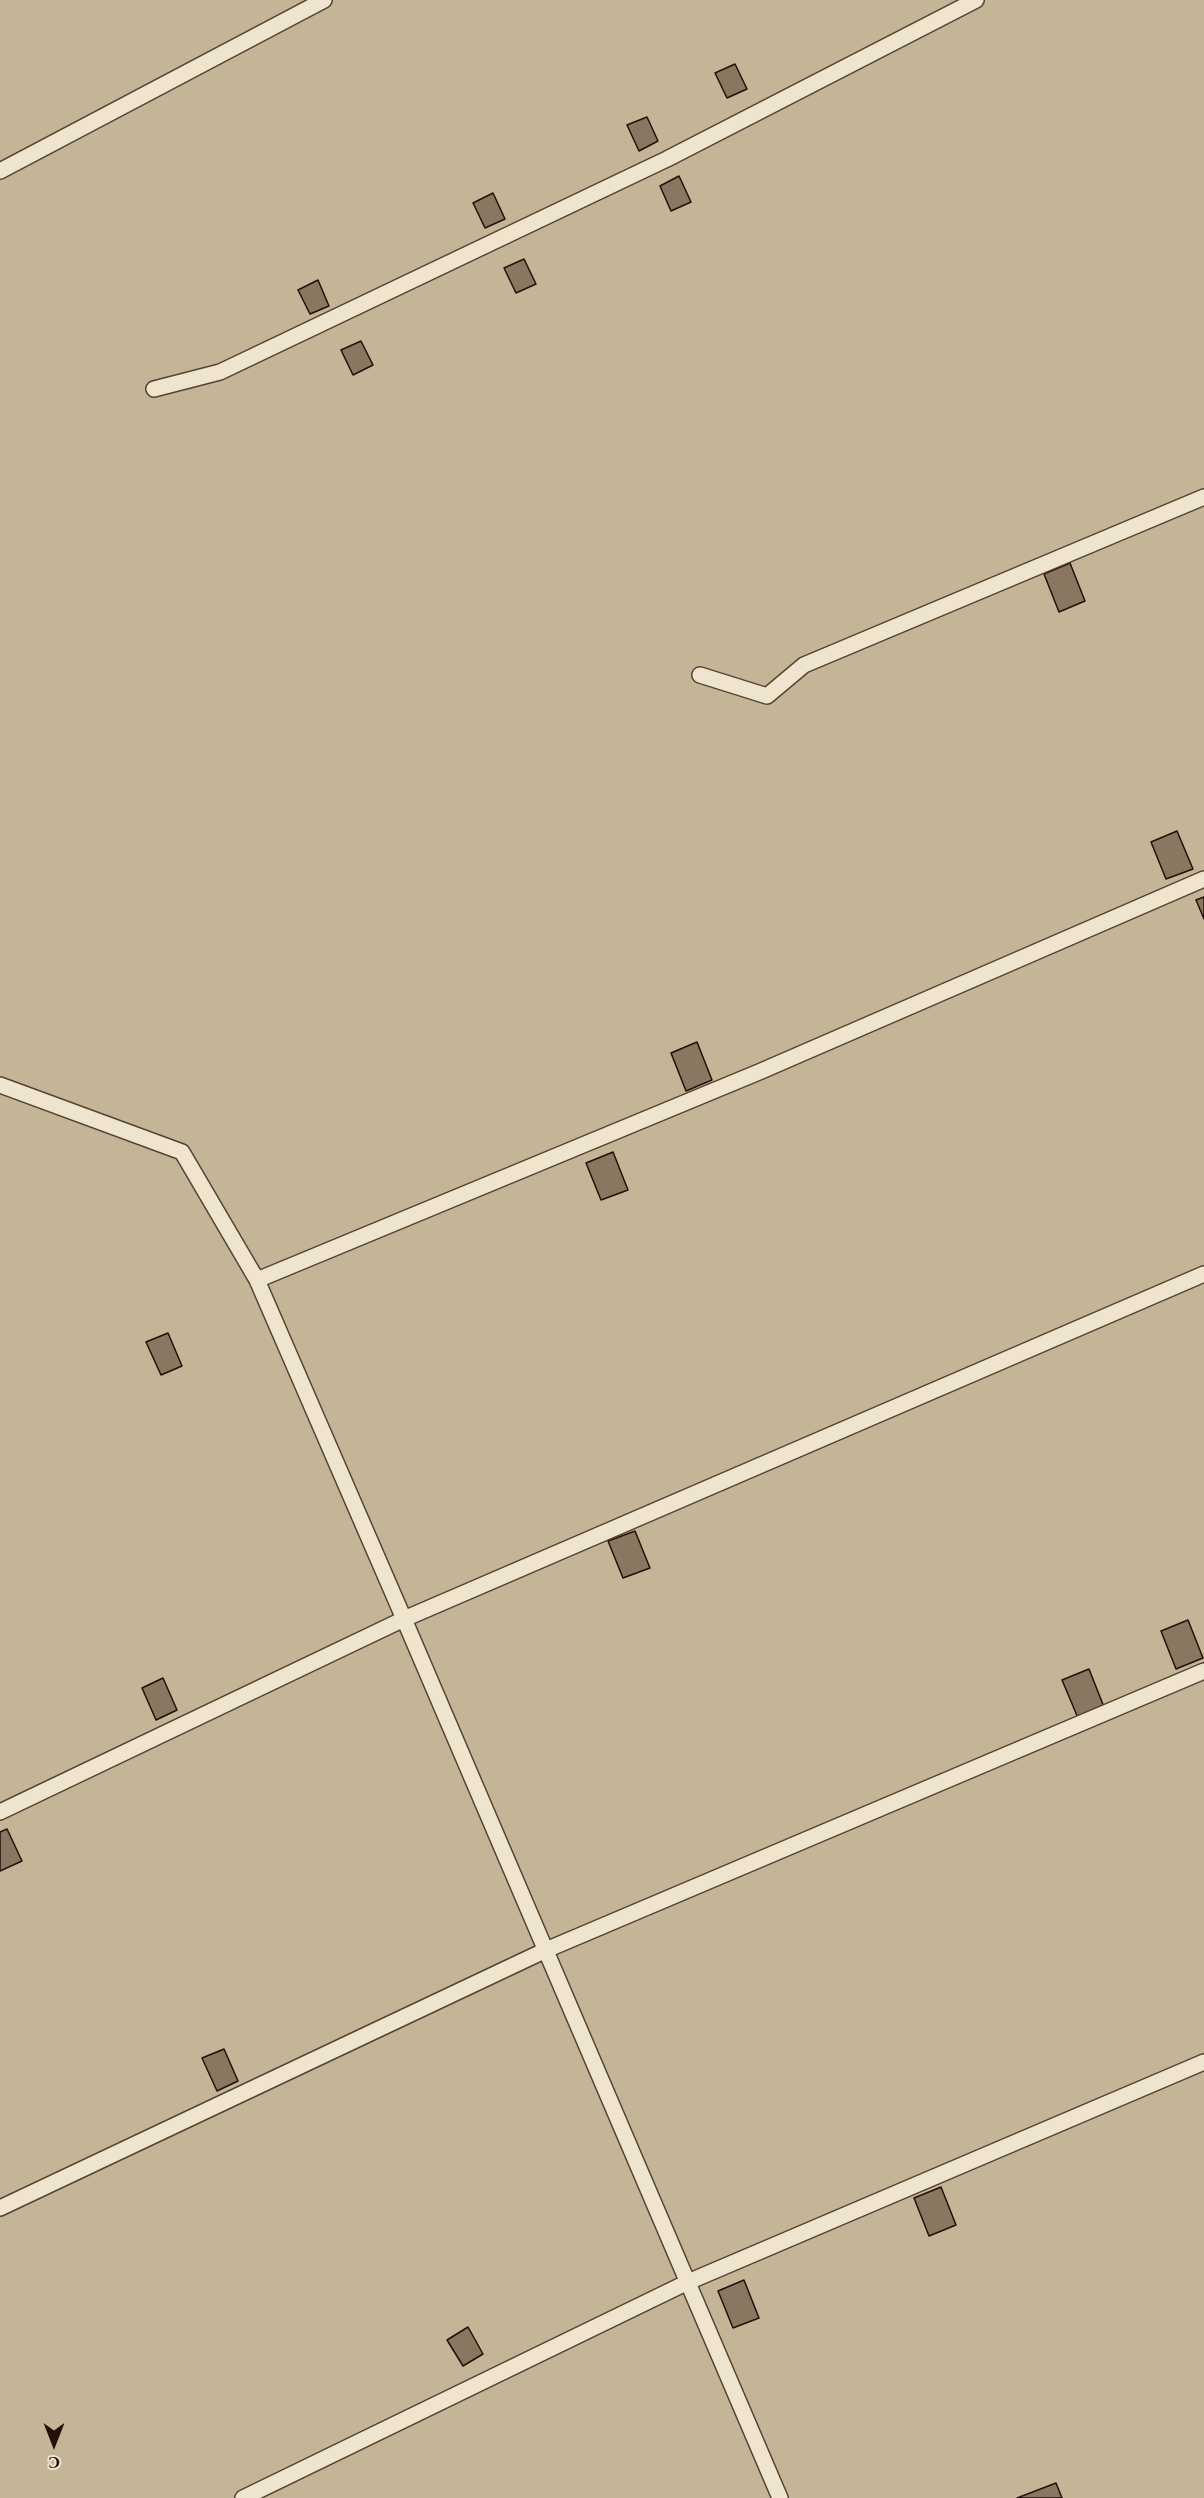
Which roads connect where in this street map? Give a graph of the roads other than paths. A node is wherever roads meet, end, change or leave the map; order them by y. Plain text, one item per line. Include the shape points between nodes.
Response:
1 (324, 0) edge
2 (976, 0) edge
3 (0, 171) edge
4 (154, 389) dead end
5 (1204, 497) edge
6 (700, 675) dead end
7 (1204, 879) edge
8 (0, 1085) edge
9 (1204, 1274) edge
10 (257, 1280) junction
11 (404, 1619) junction
12 (1204, 1671) edge
13 (0, 1812) edge
14 (546, 1950) junction
15 (1204, 2062) edge
16 (0, 2208) edge
17 (688, 2282) junction
18 (243, 2498) edge
19 (780, 2498) edge

1 - 3 lane
2 - 4 lane via 667,159 220,372
5 - 6 lane via 804,665 767,696
7 - 10 lane via 759,1072
8 - 10 lane via 182,1152
9 - 11 lane
10 - 11 lane
11 - 13 lane
11 - 14 lane
12 - 14 lane
14 - 16 lane
14 - 17 lane
15 - 17 lane
17 - 18 lane
17 - 19 lane

